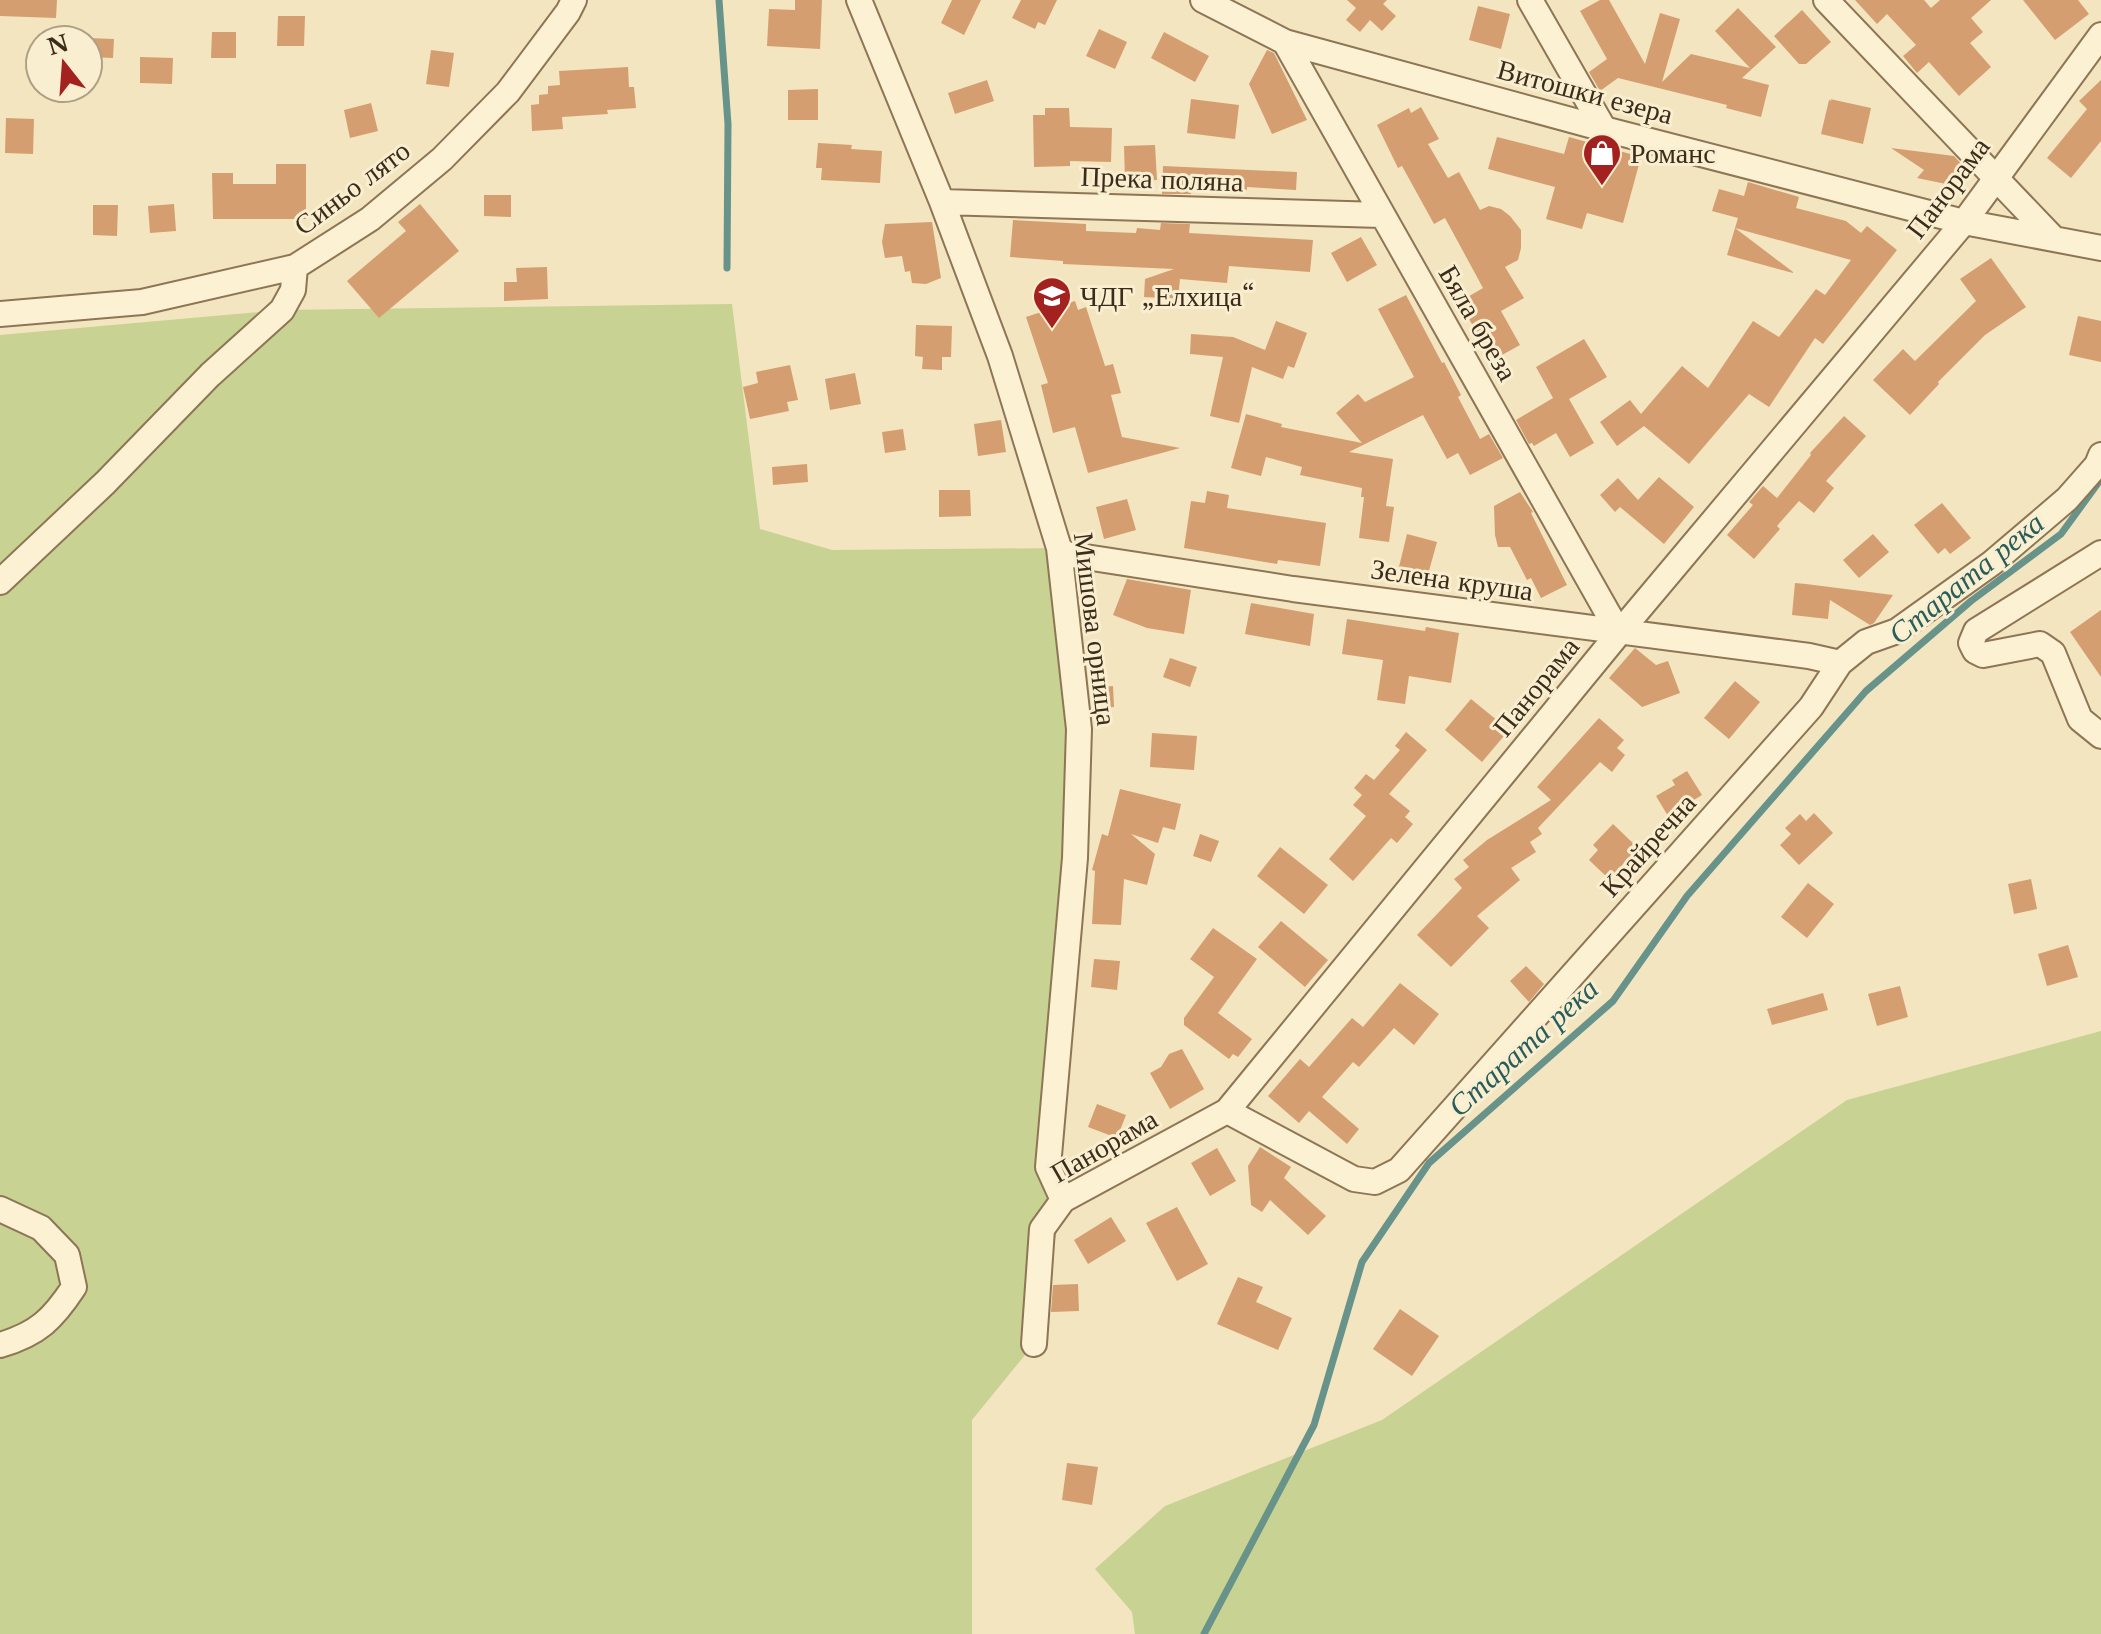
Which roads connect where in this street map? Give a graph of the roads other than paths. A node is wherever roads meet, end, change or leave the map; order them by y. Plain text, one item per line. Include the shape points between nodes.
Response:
1 (574, 0) edge
2 (859, 0) edge
3 (1203, 0) edge
4 (1530, 0) edge
5 (1826, 0) edge
6 (2101, 35) edge
7 (1285, 42) junction
8 (1604, 129) junction
9 (1994, 177) junction
10 (942, 202) junction
11 (1381, 215) junction
12 (1964, 222) junction
13 (2054, 239) junction
14 (2101, 248) edge
15 (295, 267) junction
16 (0, 314) edge
17 (2101, 455) edge
18 (1059, 548) junction
19 (2101, 553) edge
20 (0, 582) edge
21 (1619, 633) junction
22 (1840, 663) junction
23 (2101, 736) edge
24 (1227, 1111) junction
25 (1063, 1200) junction
26 (0, 1209) edge
27 (1034, 1344) dead end
28 (0, 1345) edge

1 - 15 street, Синьо лято via 508,92 442,159 370,219
2 - 10 street, Мишова орница
3 - 7 street, Витошки езера
4 - 8 street
5 - 9 street
6 - 9 street, Панорама
7 - 8 street, Витошки езера
7 - 11 street, Бяла бреза
8 - 12 street, Витошки езера
9 - 12 street, Панорама
9 - 13 street
10 - 11 street, Прека поляна
10 - 18 street, Мишова орница via 1000,356
11 - 21 street, Бяла бреза
12 - 13 street, Витошки езера
12 - 21 street, Панорама
13 - 14 street, Витошки езера
15 - 16 street, Синьо лято via 142,302
15 - 20 street via 293,290 282,310
17 - 22 street, Крайречна via 2067,499 1992,563 1897,631 1866,642
18 - 21 street, Зелена круша via 1066,554 1246,582
18 - 25 street, Мишова орница via 1079,729 1075,858 1048,1167
19 - 23 street via 1971,639 1983,655 2040,644 2053,653 2080,719
21 - 22 street, Зелена круша
21 - 24 street, Панорама
22 - 24 street, Крайречна via 1811,707 1399,1170 1375,1182 1354,1179
24 - 25 street, Панорама
25 - 27 street, Панорама via 1042,1229
26 - 28 street via 41,1228 67,1255 74,1287 59,1309 28,1336

